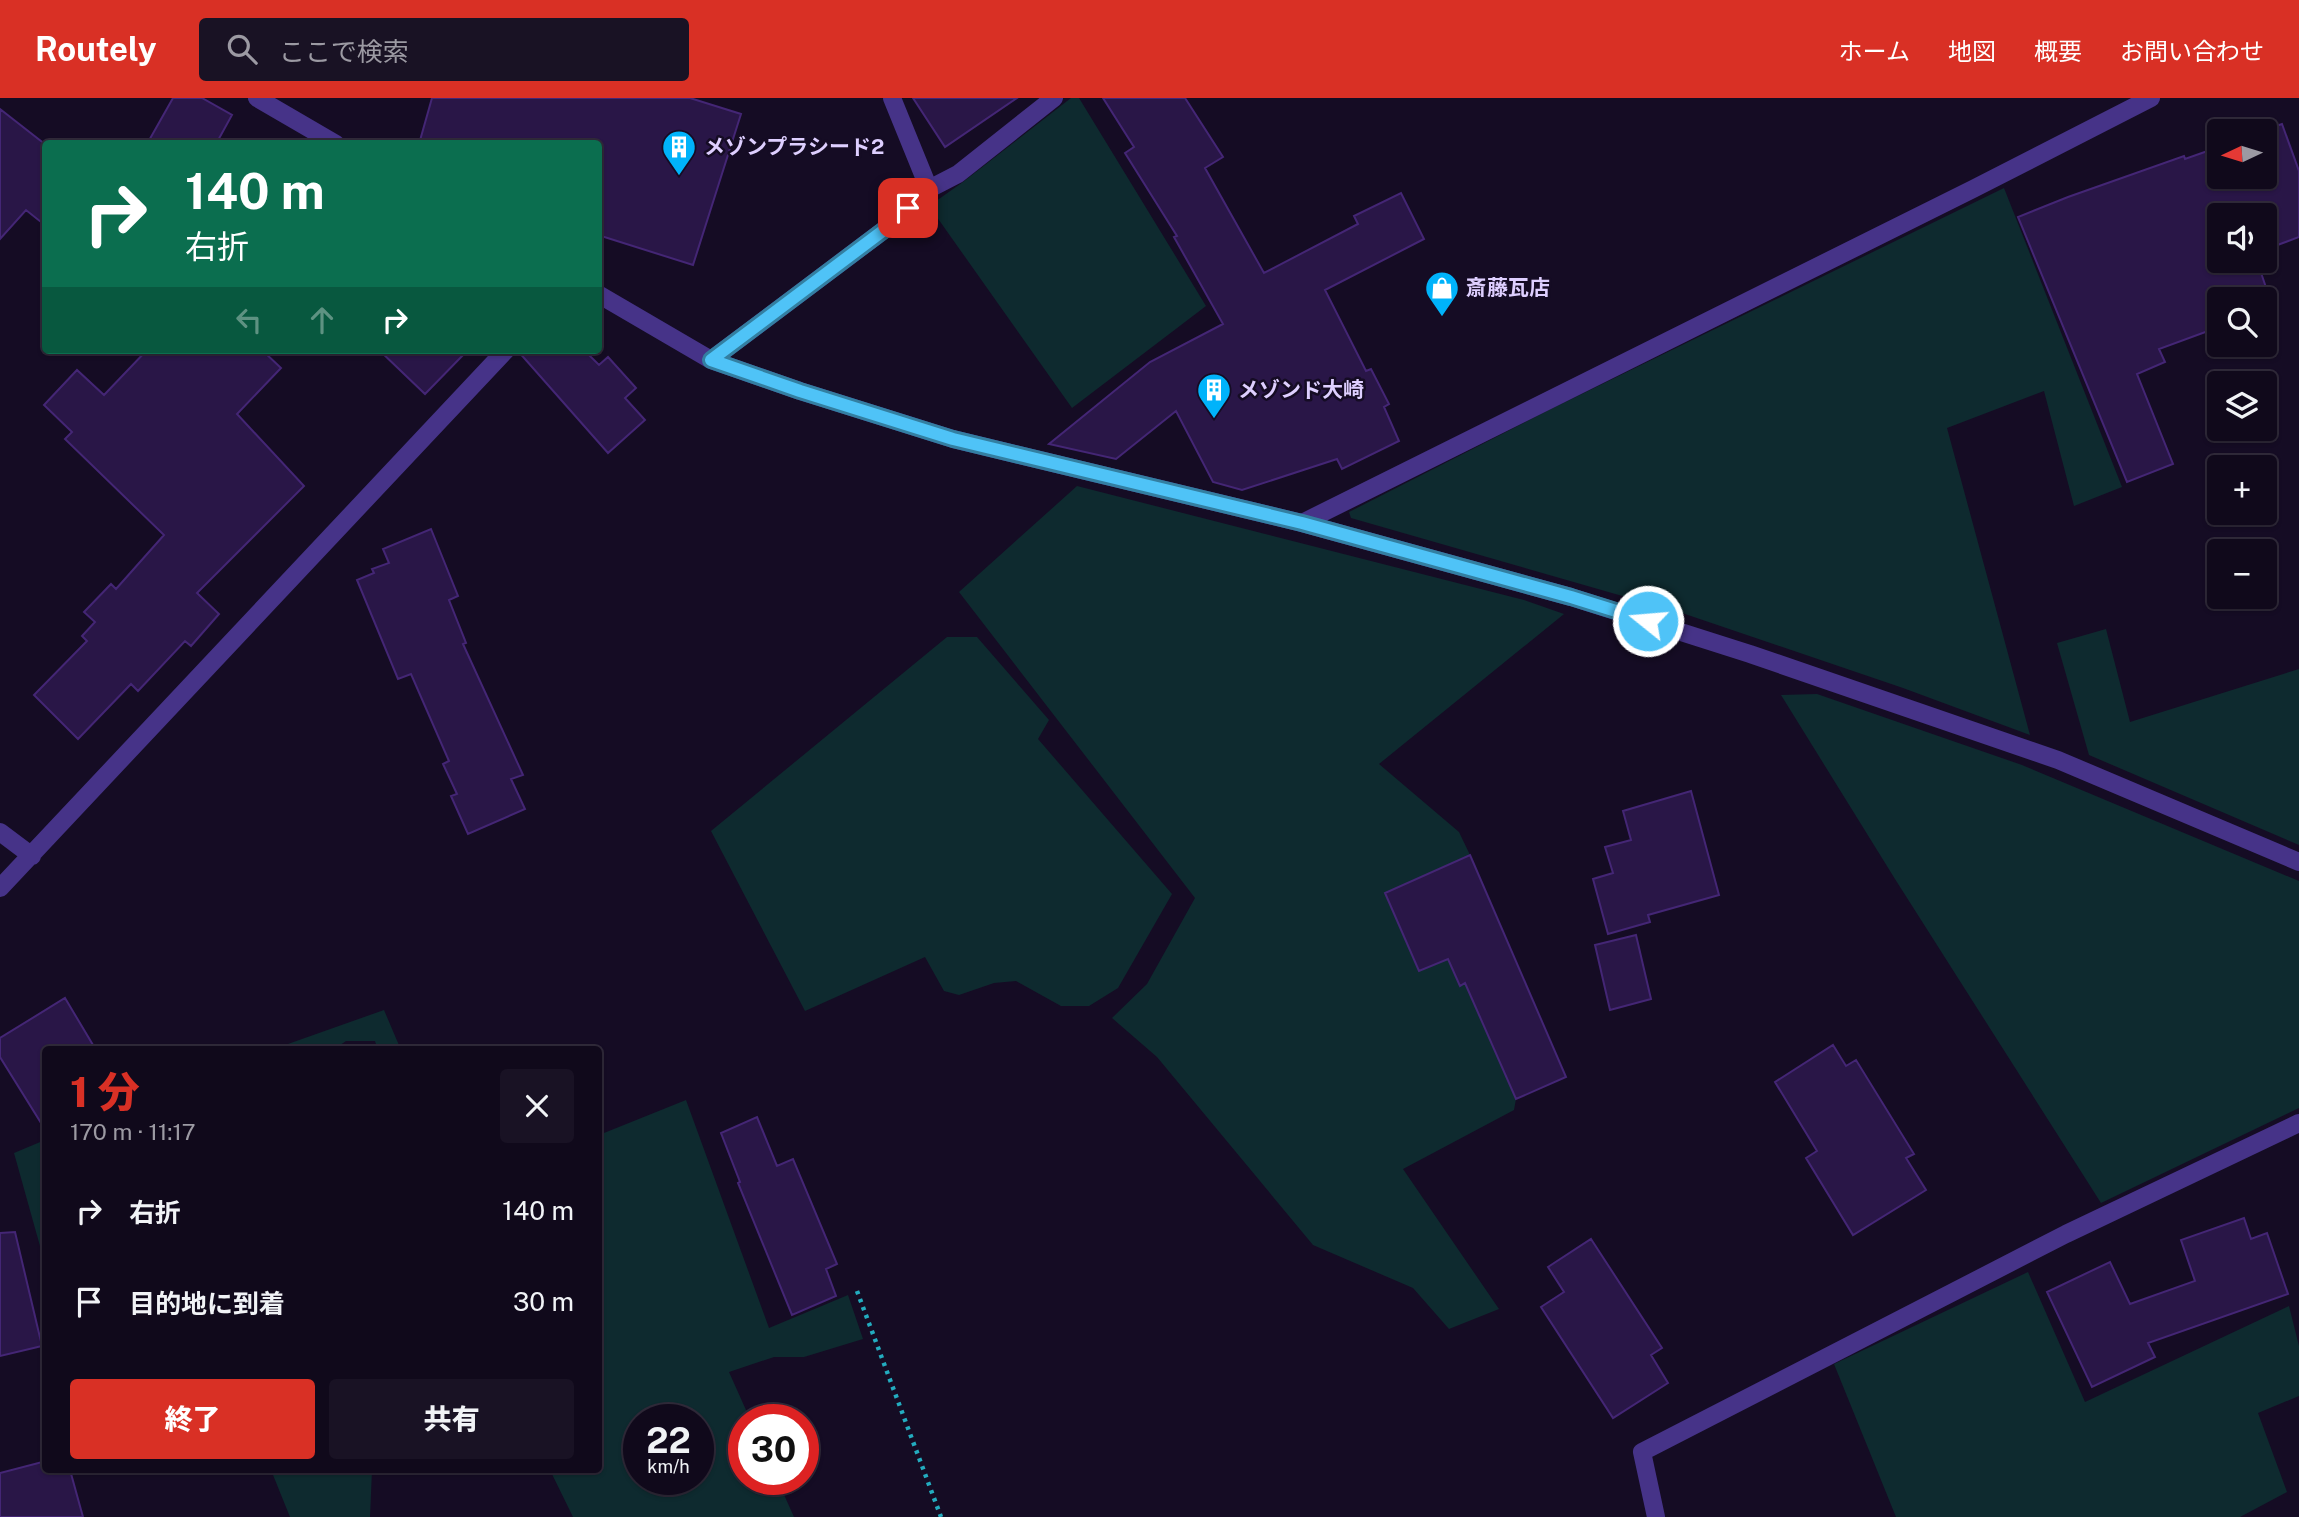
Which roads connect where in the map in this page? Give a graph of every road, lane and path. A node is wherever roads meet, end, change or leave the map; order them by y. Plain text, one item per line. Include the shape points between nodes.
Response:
1 (257, 98) edge
2 (892, 98) edge
3 (1054, 98) edge
4 (2151, 98) edge
5 (329, 140) edge
6 (929, 189) junction
7 (602, 296) edge
8 (502, 354) edge
9 (711, 360) junction
10 (1302, 523) junction
11 (0, 832) edge
12 (32, 856) junction
13 (2299, 862) edge
14 (0, 888) edge
15 (2299, 1123) edge
16 (857, 1292) dead end
17 (942, 1517) edge
18 (1656, 1517) edge

1 - 5 street
2 - 6 street
3 - 6 street via 958,174
4 - 10 street
6 - 9 street via 888,227
7 - 9 street
8 - 12 street
9 - 10 street via 953,439
10 - 13 street via 1571,597 1750,654 2058,760
11 - 12 street
12 - 14 street
15 - 18 street via 2066,1234 1642,1452
16 - 17 path

